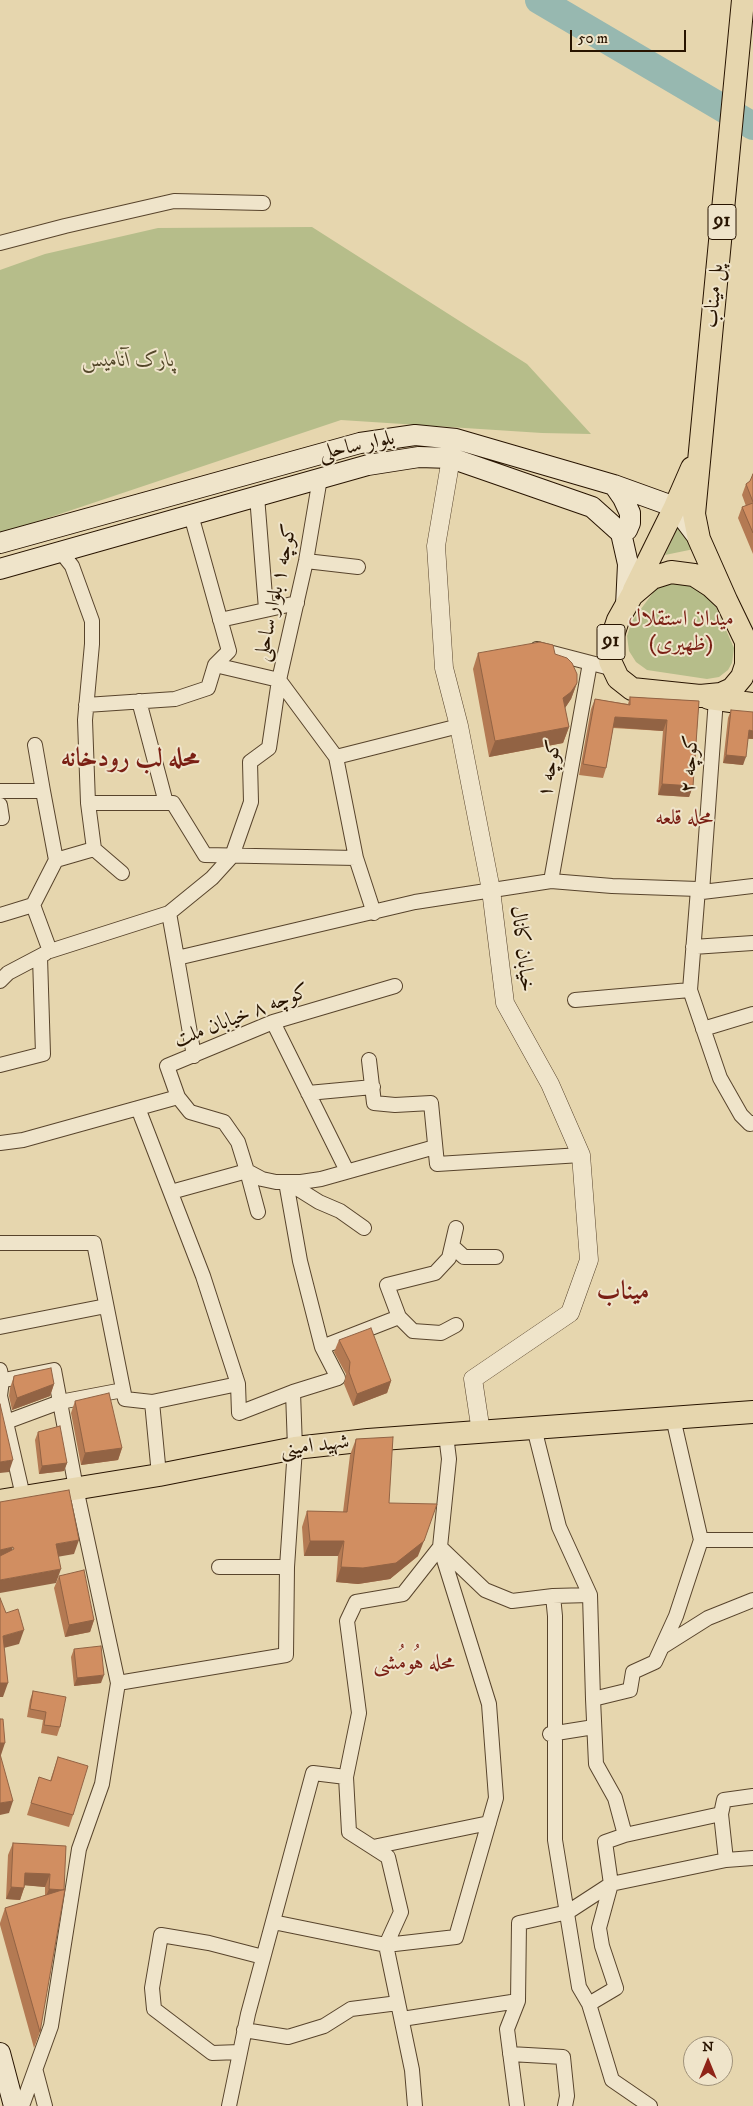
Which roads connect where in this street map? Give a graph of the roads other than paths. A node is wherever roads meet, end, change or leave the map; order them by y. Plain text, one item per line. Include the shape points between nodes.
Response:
1 (743, 0) edge
2 (263, 204) dead end
3 (0, 243) edge
4 (701, 444) junction
5 (450, 458) junction
6 (320, 478) junction
7 (614, 485) junction
8 (257, 496) junction
9 (675, 507) junction
10 (191, 515) junction
11 (621, 533) junction
12 (699, 539) junction
13 (0, 543) edge
14 (61, 552) junction
15 (306, 561) junction
16 (358, 567) dead end
17 (0, 570) edge
18 (726, 600) junction
19 (629, 602) junction
20 (297, 603) junction
21 (266, 608) junction
22 (220, 620) junction
23 (529, 647) edge
24 (749, 648) edge
25 (590, 663) junction
26 (215, 665) junction
27 (614, 669) junction
28 (279, 680) junction
29 (708, 698) junction
30 (139, 702) junction
31 (753, 704) edge
32 (86, 705) junction
33 (458, 726) junction
34 (35, 745) dead end
35 (336, 757) junction
36 (0, 791) edge
37 (43, 791) junction
38 (88, 803) junction
39 (166, 803) junction
40 (0, 805) edge
41 (0, 818) edge
42 (94, 849) junction
43 (232, 856) junction
44 (356, 858) junction
45 (56, 860) junction
46 (122, 873) dead end
47 (551, 881) junction
48 (753, 886) edge
49 (491, 890) junction
50 (700, 890) junction
51 (33, 905) junction
52 (374, 913) junction
53 (169, 914) junction
54 (0, 915) edge
55 (753, 943) edge
56 (693, 947) junction
57 (45, 954) junction
58 (177, 958) junction
59 (0, 981) edge
60 (395, 986) dead end
61 (690, 990) junction
62 (575, 1000) dead end
63 (753, 1014) edge
64 (273, 1022) junction
65 (703, 1029) junction
66 (194, 1056) junction
67 (369, 1060) dead end
68 (0, 1066) edge
69 (373, 1087) junction
70 (308, 1093) junction
71 (178, 1097) junction
72 (138, 1108) junction
73 (753, 1123) edge
74 (0, 1143) edge
75 (435, 1147) junction
76 (581, 1155) junction
77 (247, 1171) junction
78 (347, 1171) junction
79 (286, 1182) junction
80 (171, 1192) junction
81 (258, 1212) dead end
82 (364, 1228) dead end
83 (456, 1228) dead end
84 (0, 1243) edge
85 (452, 1246) junction
86 (496, 1257) dead end
87 (106, 1306) junction
88 (399, 1318) junction
89 (456, 1325) dead end
90 (0, 1327) edge
91 (322, 1347) junction
92 (1, 1377) edge
93 (238, 1384) junction
94 (123, 1390) junction
95 (294, 1392) junction
96 (60, 1402) junction
97 (152, 1402) junction
98 (753, 1412) edge
99 (673, 1418) junction
100 (6, 1422) junction
101 (534, 1428) junction
102 (481, 1432) junction
103 (446, 1434) junction
104 (295, 1448) junction
105 (159, 1475) junction
106 (76, 1488) junction
107 (22, 1496) junction
108 (0, 1501) edge
109 (701, 1540) junction
110 (753, 1540) edge
111 (440, 1547) junction
112 (287, 1567) junction
113 (219, 1568) dead end
114 (590, 1595) junction
115 (553, 1596) junction
116 (753, 1600) edge
117 (662, 1647) junction
118 (118, 1683) junction
119 (593, 1699) junction
120 (594, 1727) junction
121 (553, 1734) junction
122 (346, 1777) junction
123 (753, 1796) edge
124 (720, 1814) junction
125 (489, 1823) junction
126 (625, 1835) junction
127 (373, 1847) junction
128 (753, 1858) edge
129 (726, 1860) junction
130 (611, 1884) junction
131 (568, 1912) junction
132 (273, 1922) junction
133 (386, 1945) junction
134 (263, 1957) junction
135 (518, 2001) junction
136 (398, 2003) junction
137 (588, 2004) junction
138 (402, 2020) junction
139 (244, 2030) junction
140 (240, 2052) junction
141 (0, 2053) edge
142 (510, 2054) junction
143 (36, 2072) junction
144 (14, 2106) edge
145 (22, 2106) edge
146 (44, 2106) edge
147 (229, 2106) edge
148 (415, 2106) edge
149 (517, 2106) edge
150 (565, 2106) edge
151 (650, 2106) edge

1 - 4 main road, پل میناب / 91
2 - 3 street via 174,201
4 - 9 main road, 91
4 - 12 main road, 91 via 694,514
5 - 6 main road, بلوار ساحلی via 419,457 368,464
5 - 11 main road, بلوار ساحلی via 592,507
5 - 33 street, خیابان کانال via 436,546 444,668
6 - 8 main road, بلوار ساحلی
6 - 15 street, کوچه ۱ بلوار ساحلی
7 - 9 main road, بلوار ساحلی
7 - 11 main road via 630,512 627,530
7 - 13 main road, بلوار ساحلی via 456,439 415,435 360,444
8 - 10 main road, بلوار ساحلی
8 - 21 street
9 - 12 main road
9 - 19 main road, 91
10 - 14 main road, بلوار ساحلی
10 - 22 street
11 - 19 main road via 628,564
12 - 18 main road, 91
14 - 17 main road, بلوار ساحلی
14 - 32 street via 72,566 92,621
15 - 16 street
15 - 20 street, کوچه ۱ بلوار ساحلی
18 - 19 main road, 91 via 694,575 671,572 652,578
18 - 24 main road, 91
19 - 27 main road, 91 via 611,641 610,661
20 - 21 street
20 - 28 street, کوچه ۱ بلوار ساحلی
21 - 22 street
22 - 26 street via 229,651
23 - 25 street
24 - 29 main road, 91 via 742,677 732,689
25 - 27 street
25 - 47 street, کوچه ۱
26 - 28 street
26 - 30 street via 208,688 176,699
27 - 29 main road, 91 via 618,678 632,689
28 - 35 street, کوچه ۱ بلوار ساحلی
28 - 43 street via 269,748 250,762 251,802
29 - 31 main road, 91
29 - 50 street, کوچه ۲
30 - 32 street
30 - 39 street
32 - 38 street via 84,748
33 - 35 street
33 - 49 street, خیابان کانال
34 - 37 street
35 - 44 street
36 - 37 street
37 - 45 street
38 - 39 street
38 - 42 street
39 - 43 street via 173,803 205,856
40 - 41 street
42 - 45 street
42 - 46 street
43 - 44 street
43 - 53 street via 212,878
44 - 52 street
45 - 51 street
47 - 49 street
47 - 50 street
48 - 50 street
49 - 52 street via 415,902
49 - 76 street, خیابان کانال via 505,1003 550,1084
50 - 56 street, کوچه ۲
51 - 54 street
51 - 57 street
52 - 58 street
53 - 57 street
53 - 58 street
55 - 56 street
56 - 61 street, کوچه ۲
57 - 59 street via 8,973
57 - 68 street via 43,1054
58 - 66 street
60 - 64 street, کوچه ۸ خیابان ملت
61 - 62 street
61 - 65 street
63 - 65 street
64 - 66 street, کوچه ۸ خیابان ملت
64 - 70 street
65 - 73 street via 720,1078 741,1115
66 - 71 street, کوچه ۸ خیابان ملت via 167,1066
67 - 69 street
69 - 70 street
69 - 75 street via 374,1103 431,1103
70 - 78 street
71 - 72 street
71 - 77 street via 190,1112 224,1122 238,1142
72 - 74 street via 23,1140
72 - 80 street
75 - 76 street via 437,1164
75 - 78 street
76 - 102 street, خیابان کانال via 589,1260 570,1313 474,1379
77 - 79 street via 262,1179
77 - 80 street
77 - 81 street
78 - 79 street via 321,1179
79 - 82 street
79 - 91 street via 300,1261
80 - 93 street via 204,1276
83 - 85 street
84 - 87 street via 94,1243
85 - 86 street via 464,1257
85 - 88 street via 449,1258 435,1272 387,1285
87 - 90 street
87 - 94 street
88 - 89 street via 413,1331 441,1333
88 - 91 street
91 - 95 street via 338,1378
92 - 96 street via 54,1370
92 - 100 street via 0,1396
93 - 95 street via 239,1413
93 - 97 street
94 - 96 street
94 - 97 street via 125,1399
95 - 104 street
96 - 100 street
96 - 106 street
97 - 105 street
98 - 99 main road, شهید امینی
99 - 101 main road, شهید امینی
99 - 109 street
100 - 107 street
101 - 102 main road, شهید امینی
101 - 114 street via 559,1527
102 - 103 main road, شهید امینی
103 - 104 main road, شهید امینی
103 - 111 street via 449,1459
104 - 105 main road, شهید امینی
104 - 112 street
105 - 106 main road, شهید امینی
106 - 107 main road, شهید امینی
106 - 118 street
107 - 108 main road, شهید امینی
109 - 110 street
109 - 117 street via 676,1616
111 - 115 street via 485,1590 512,1601
111 - 122 street via 403,1594 356,1602 347,1621 359,1713
111 - 125 street via 489,1704 496,1798
112 - 113 street
112 - 118 street via 286,1655
114 - 115 street
114 - 119 street
115 - 121 street
116 - 117 street via 708,1618
117 - 119 street via 655,1662 633,1672 630,1690
118 - 143 street via 102,1784 78,1849 51,2026
119 - 120 street
120 - 121 street
120 - 126 street via 596,1764 615,1798
121 - 131 street via 554,1840
122 - 127 street via 350,1832
122 - 132 street via 313,1773
123 - 124 street via 724,1800
124 - 126 street
124 - 129 street
125 - 127 street
125 - 133 street via 456,1937
126 - 130 street via 605,1842
127 - 133 street via 388,1857 401,1912
128 - 129 street
129 - 130 street
130 - 131 street
130 - 137 street via 599,1928 616,1988
131 - 135 street via 519,1923
131 - 137 street via 579,1987
132 - 133 street
132 - 134 street
133 - 136 street
134 - 139 street
134 - 140 street via 160,1935 152,1988 154,2010 212,2053
135 - 138 street
135 - 142 street via 508,2029
136 - 138 street
136 - 139 street via 351,2010 324,2026 288,2037
137 - 151 street via 612,2080
138 - 148 street
139 - 140 street
140 - 147 street
141 - 144 main road
142 - 149 street
142 - 150 street via 563,2057
143 - 145 street
143 - 146 street

